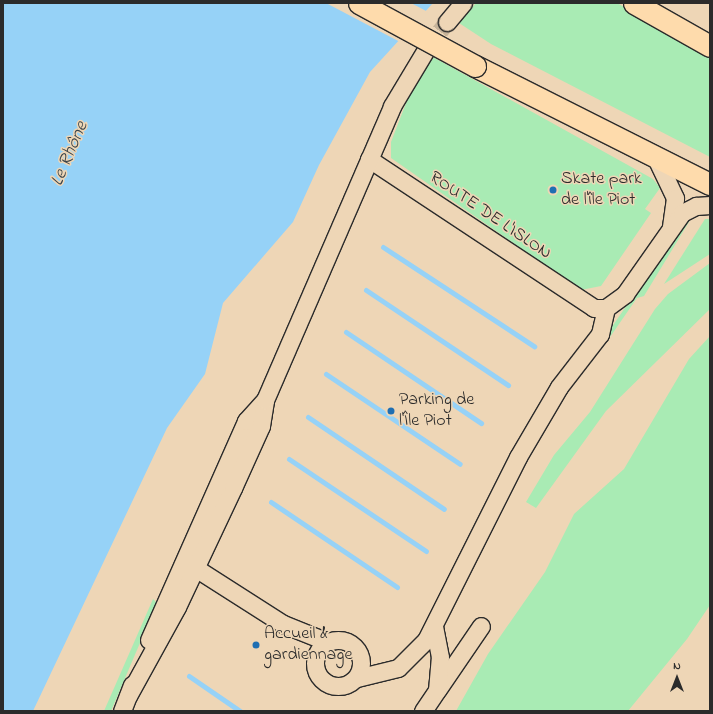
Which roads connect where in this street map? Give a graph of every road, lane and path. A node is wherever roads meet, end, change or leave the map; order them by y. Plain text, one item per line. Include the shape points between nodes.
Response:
1 (359, 3) edge
2 (463, 3) edge
3 (634, 3) edge
4 (448, 22) tunnel mouth
5 (710, 46) edge
6 (425, 51) tunnel mouth
7 (655, 156) junction
8 (369, 159) junction
9 (710, 184) edge
10 (710, 205) edge
11 (670, 227) junction
12 (606, 308) junction
13 (189, 564) junction
14 (283, 624) junction
15 (481, 626) dead end
16 (434, 627) junction
17 (328, 642) junction
18 (315, 661) junction
19 (356, 678) junction
20 (437, 690) junction
21 (125, 704) edge
22 (423, 711) edge

1 - 7 main road, bridge via 475,66
2 - 4 street
3 - 5 main road
6 - 8 street via 392,106
7 - 9 main road
7 - 11 street via 674,198
8 - 12 street, ROUTE DE L'ISLON via 584,303
8 - 13 street via 265,400 261,426
10 - 11 street via 696,206 682,213
11 - 12 street via 624,294
12 - 16 street via 600,334 559,387 518,457
13 - 14 street
13 - 21 street
14 - 17 street
14 - 18 street
15 - 20 street
16 - 19 street via 418,650 398,668
16 - 20 street via 440,657
17 - 18 street
17 - 19 street via 344,640 357,649 362,663
18 - 19 street via 318,675 329,685 344,686
20 - 22 street

